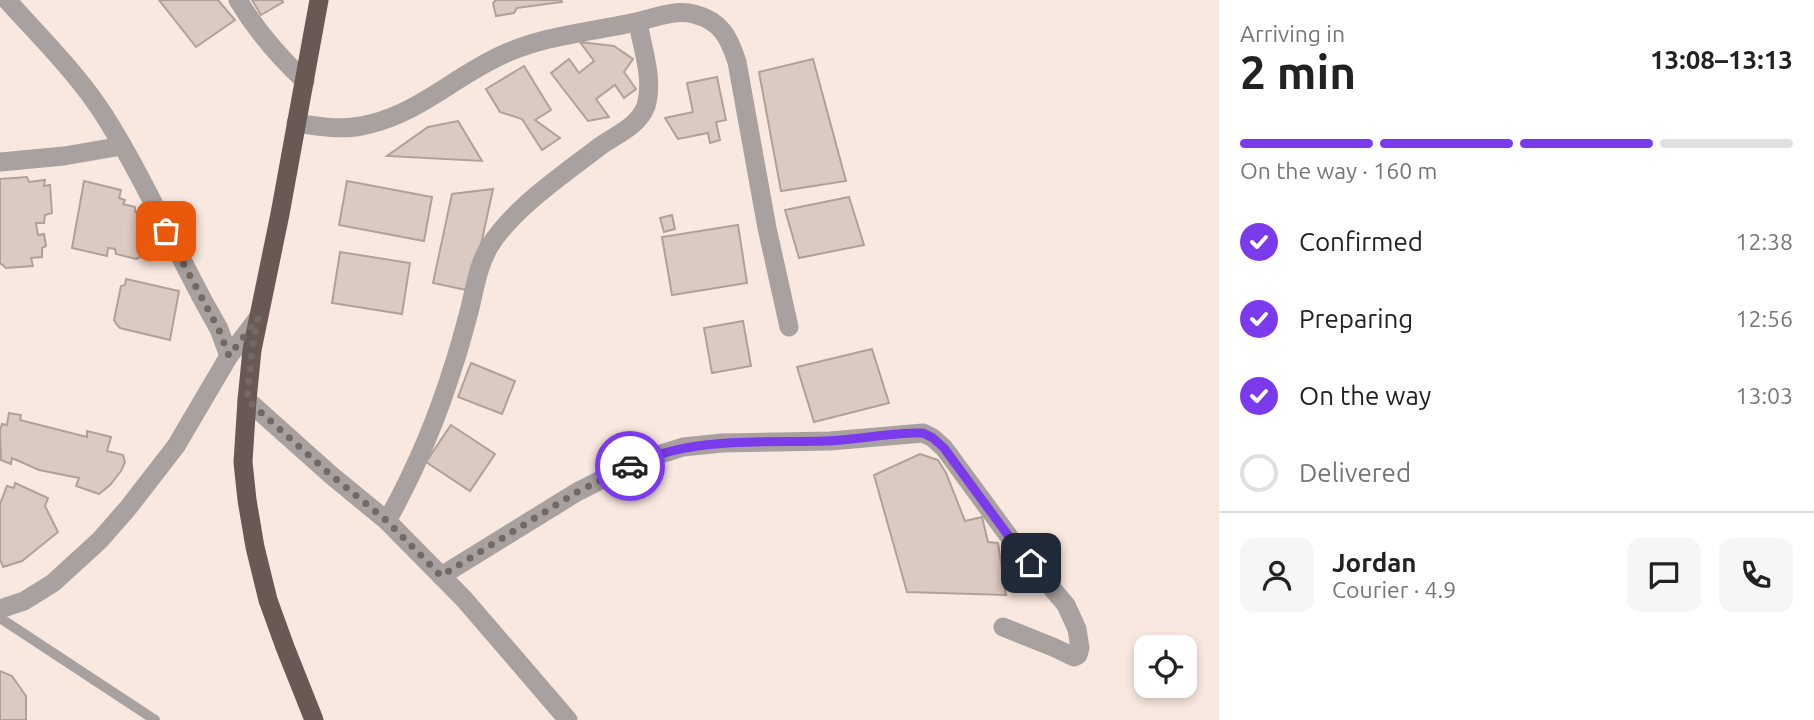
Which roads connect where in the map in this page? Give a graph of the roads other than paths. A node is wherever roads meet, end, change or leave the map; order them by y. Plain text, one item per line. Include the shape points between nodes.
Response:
1 (7, 0) edge
2 (238, 0) edge
3 (319, 0) edge
4 (638, 22) junction
5 (305, 81) junction
6 (296, 123) junction
7 (122, 145) junction
8 (0, 162) edge
9 (258, 318) junction
10 (789, 327) dead end
11 (229, 356) junction
12 (247, 400) junction
13 (387, 521) junction
14 (441, 576) junction
15 (0, 609) edge
16 (0, 618) edge
17 (1003, 627) dead end
18 (155, 720) edge
19 (314, 720) edge
20 (568, 720) edge

1 - 7 street via 81,85
2 - 5 street via 263,36
3 - 5 highway
4 - 6 street via 568,34 501,55 427,100 370,124 328,128
4 - 10 street via 696,14 718,26 731,43
4 - 13 street via 647,70 645,108 629,128 526,205 491,245 477,276 428,439
5 - 6 highway
6 - 9 highway
7 - 8 street
7 - 11 street
9 - 11 street
9 - 12 highway
11 - 15 street via 176,446 100,540 40,593
12 - 13 street
12 - 19 highway via 243,462 256,547 268,600
13 - 14 street
14 - 17 street via 577,492 636,463 683,447 923,433 944,448 1066,605 1077,629 1078,655 1068,656
14 - 20 street
16 - 18 lane

